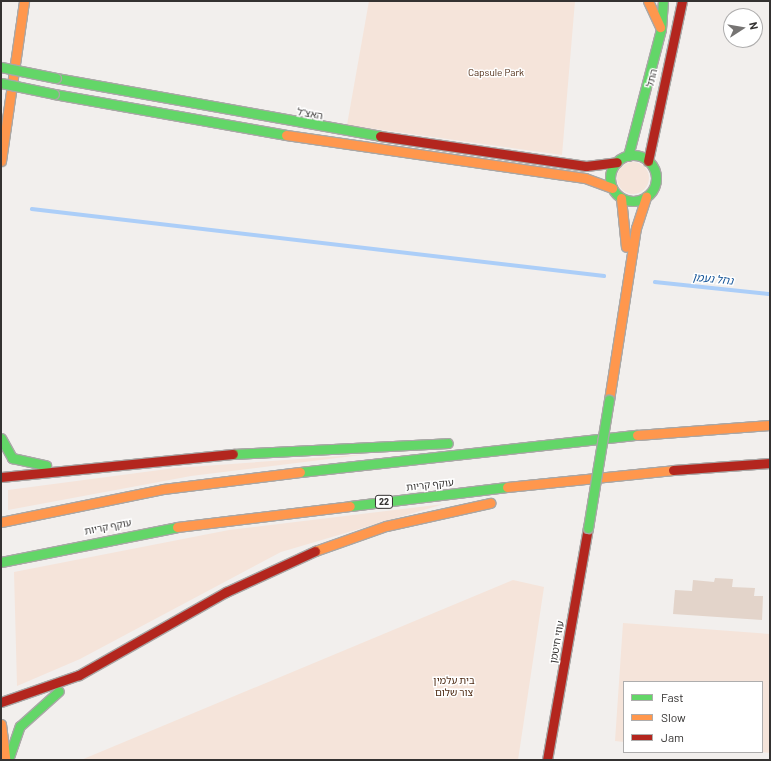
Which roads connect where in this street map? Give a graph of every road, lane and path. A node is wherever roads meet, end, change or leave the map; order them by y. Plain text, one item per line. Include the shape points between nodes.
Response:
1 (24, 1) edge
2 (648, 1) edge
3 (663, 1) edge
4 (682, 1) edge
5 (660, 29) junction
6 (3, 54) dead end
7 (1, 67) edge
8 (1, 83) edge
9 (628, 156) junction
10 (1, 161) edge
11 (648, 161) junction
12 (617, 162) junction
13 (612, 188) junction
14 (646, 197) junction
15 (622, 198) junction
16 (625, 294) junction
17 (770, 425) edge
18 (610, 437) junction
19 (1, 438) edge
20 (461, 442) dead end
21 (477, 442) dead end
22 (770, 463) edge
23 (101, 467) junction
24 (671, 470) junction
25 (1, 477) edge
26 (524, 496) dead end
27 (502, 500) dead end
28 (1, 522) edge
29 (1, 562) edge
30 (79, 675) junction
31 (1, 702) edge
32 (1, 724) edge
33 (6, 760) edge
34 (547, 760) edge

1 - 10 main road
2 - 5 main road
3 - 4 main road
3 - 5 main road, התל
4 - 11 main road, התל via 656,110
5 - 9 main road, התל
6 - 7 main road
7 - 12 main road, האצ"ל, bridge via 364,134 586,166
8 - 13 main road, bridge via 353,147 585,178
9 - 11 main road
9 - 12 main road
11 - 14 main road via 655,182
12 - 13 main road via 611,174
13 - 15 main road
14 - 15 main road via 635,201
14 - 16 main road via 636,228
15 - 16 main road via 626,251
16 - 34 main road, עוזי חיטמן, bridge via 588,528
17 - 18 main road
18 - 21 main road
18 - 28 main road via 170,488
19 - 23 main road via 12,458 22,463
20 - 23 main road via 320,447
22 - 24 main road, עוקף קריות / 22
23 - 25 main road
24 - 26 main road
24 - 29 main road, עוקף קריות / 22 via 194,524
27 - 30 main road via 386,526 302,556 226,592
30 - 31 main road
30 - 33 main road via 30,714 20,726
32 - 33 main road

